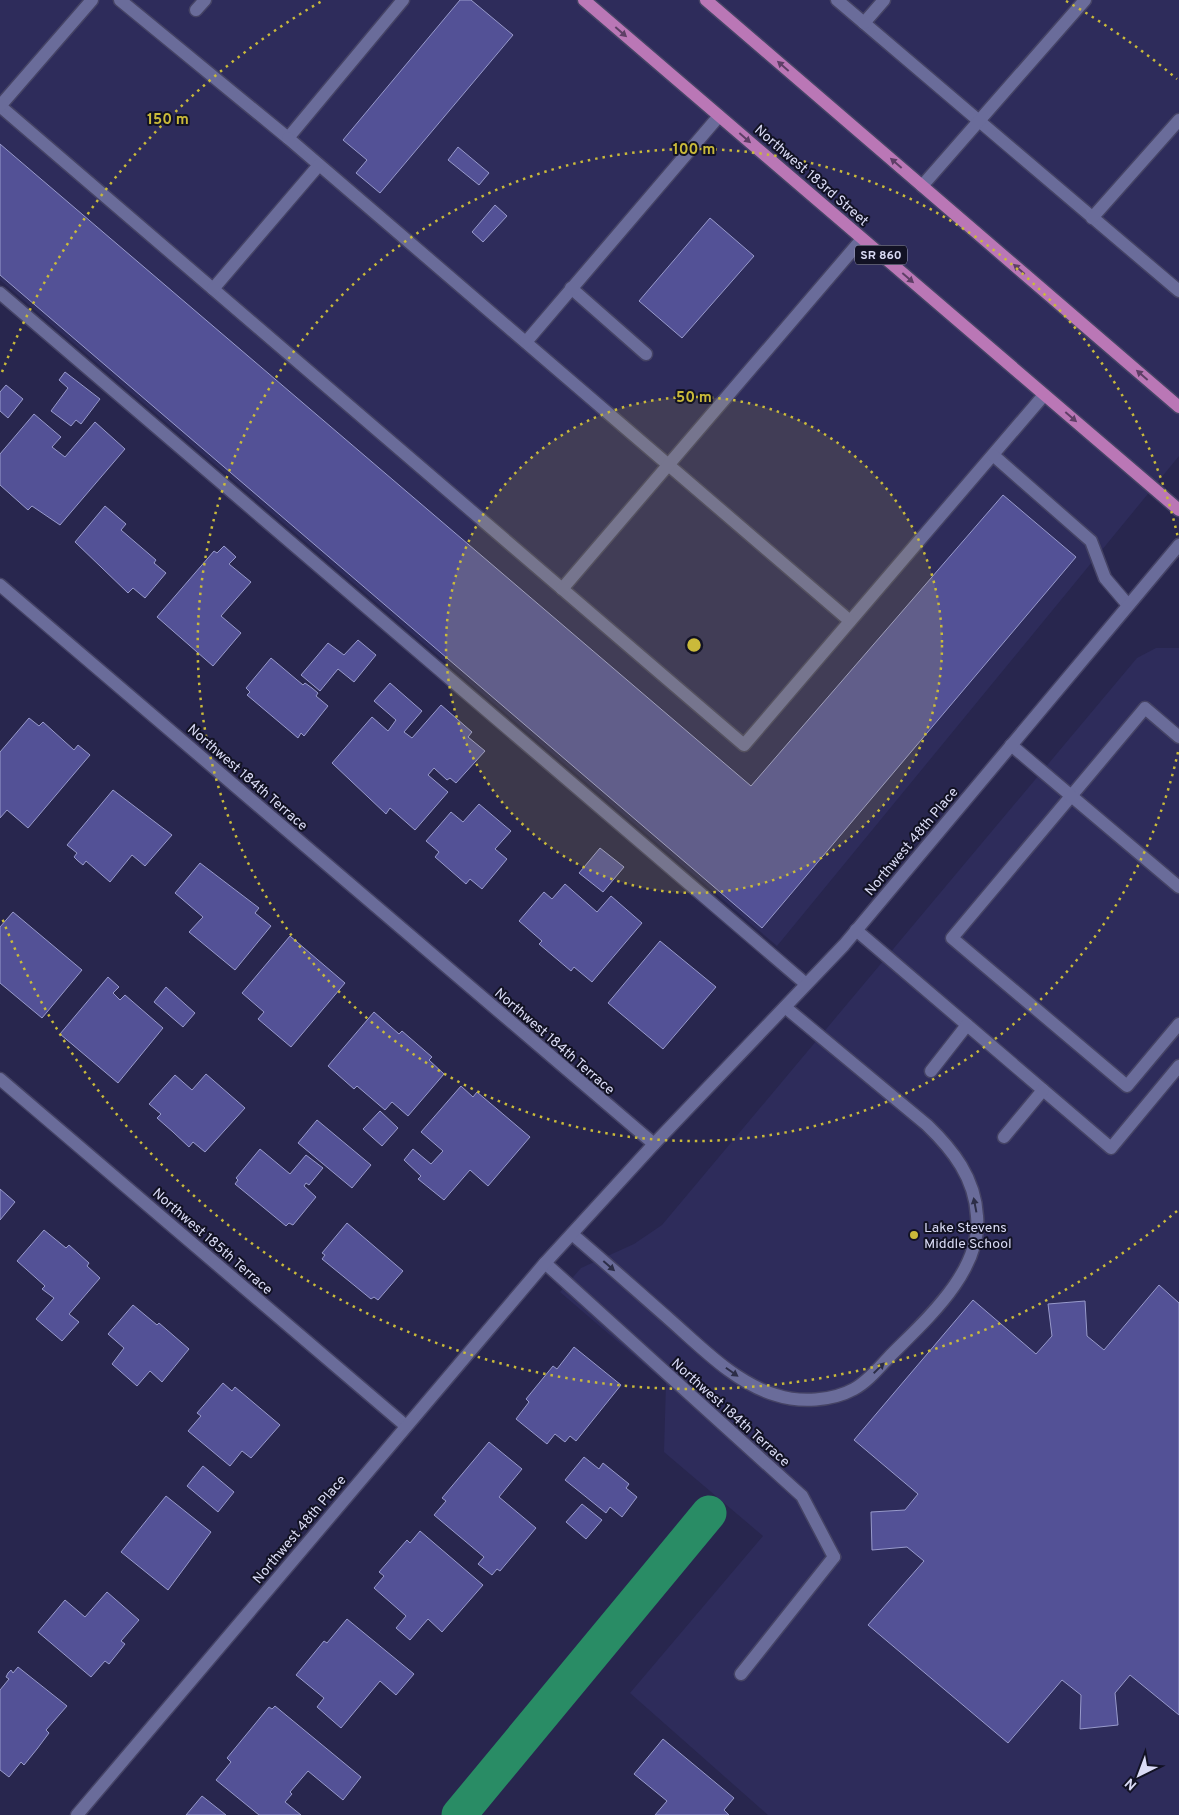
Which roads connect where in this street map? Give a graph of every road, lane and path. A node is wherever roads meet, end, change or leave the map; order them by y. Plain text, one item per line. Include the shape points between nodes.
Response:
1 (92, 0) edge
2 (120, 0) edge
3 (205, 0) edge
4 (403, 0) edge
5 (584, 0) edge
6 (706, 0) edge
7 (837, 0) edge
8 (884, 0) edge
9 (1085, 0) edge
10 (196, 10) dead end
11 (864, 23) junction
12 (0, 106) edge
13 (719, 116) junction
14 (1179, 120) edge
15 (979, 121) junction
16 (288, 138) junction
17 (319, 165) junction
18 (922, 186) junction
19 (1092, 218) junction
20 (862, 239) junction
21 (572, 288) junction
22 (213, 289) junction
23 (1179, 291) edge
24 (0, 293) edge
25 (526, 342) junction
26 (646, 354) dead end
27 (1044, 394) junction
28 (1179, 407) edge
29 (993, 455) junction
30 (668, 465) junction
31 (1179, 510) edge
32 (1179, 545) edge
33 (0, 585) edge
34 (562, 589) junction
35 (1128, 605) junction
36 (850, 621) junction
37 (1179, 736) edge
38 (1011, 745) junction
39 (1071, 796) junction
40 (1179, 887) edge
41 (856, 930) junction
42 (806, 984) junction
43 (785, 1007) junction
44 (1179, 1024) edge
45 (967, 1025) junction
46 (1179, 1066) edge
47 (931, 1071) dead end
48 (0, 1079) edge
49 (1043, 1090) junction
50 (1004, 1137) dead end
51 (654, 1144) junction
52 (572, 1234) junction
53 (546, 1263) junction
54 (406, 1426) junction
55 (741, 1674) dead end
56 (76, 1815) edge

1 - 12 street
2 - 16 street
3 - 10 street
4 - 16 street
5 -> 13 main road, Northwest 183rd Street / SR 860
18 -> 6 main road
7 - 11 street
8 - 11 street
9 - 15 street
11 - 15 street
12 - 22 street
13 -> 20 main road, Northwest 183rd Street / SR 860
13 - 21 street
14 - 19 street
15 - 18 street
15 - 19 street
16 - 17 street
17 - 22 street
17 - 25 street
28 -> 18 main road
19 - 23 street
20 -> 27 main road, Northwest 183rd Street / SR 860
20 - 30 street
21 - 25 street
21 - 26 street
22 - 34 street
24 - 42 street
25 - 30 street
27 - 29 street
27 -> 31 main road, Northwest 183rd Street / SR 860
29 - 35 street via 1091,541 1105,578
29 - 36 street
30 - 34 street
30 - 36 street
32 - 35 street, Northwest 48th Place
33 - 51 street, Northwest 184th Terrace
34 - 36 street via 744,745
35 - 38 street, Northwest 48th Place
37 - 39 street via 1145,708
38 - 39 street
38 - 41 street, Northwest 48th Place
39 - 40 street
39 - 44 street via 952,938 1127,1086
41 - 42 street, Northwest 48th Place
41 - 45 street
42 - 43 street, Northwest 48th Place
43 - 51 street, Northwest 48th Place
52 -> 43 street via 727,1368 776,1395 816,1399 855,1389 919,1327 948,1296 975,1243 978,1216 962,1166 947,1144 927,1126
45 - 47 street
45 - 49 street
46 - 49 street via 1111,1148
48 - 54 street, Northwest 185th Terrace
49 - 50 street
51 - 52 street
52 - 53 street
53 - 54 street, Northwest 48th Place
53 - 55 street, Northwest 184th Terrace via 802,1496 834,1557
54 - 56 street, Northwest 48th Place

